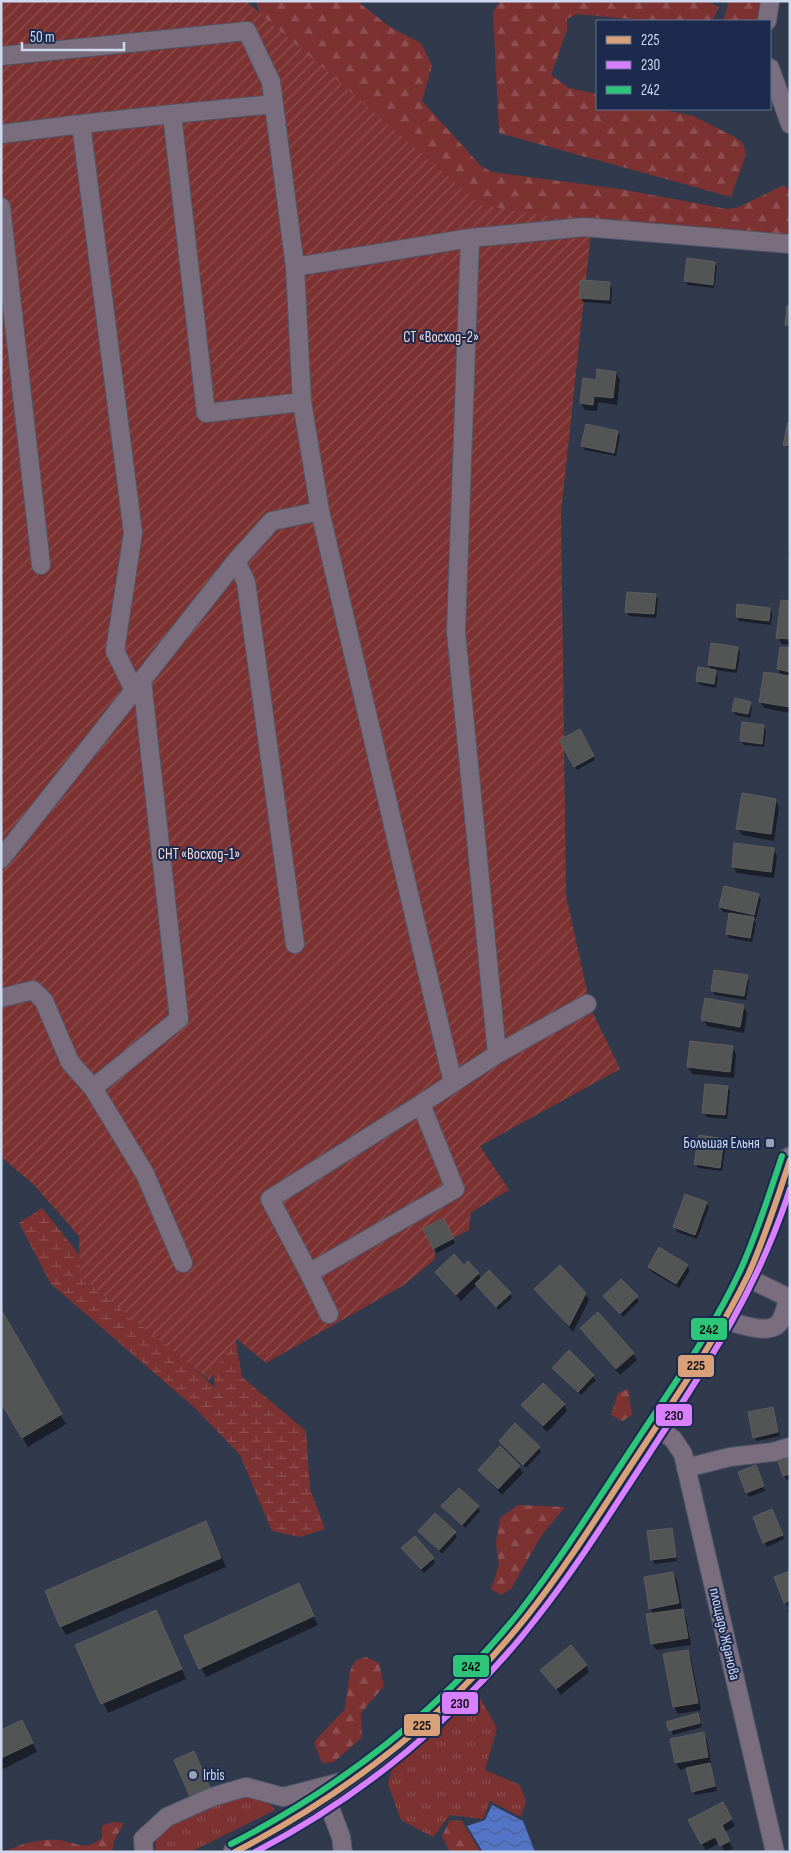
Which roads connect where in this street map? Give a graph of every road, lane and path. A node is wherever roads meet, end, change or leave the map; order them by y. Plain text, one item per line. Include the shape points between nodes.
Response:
1 (770, 1) edge
2 (767, 20) edge
3 (1, 56) edge
4 (771, 71) edge
5 (274, 104) junction
6 (172, 114) junction
7 (81, 124) junction
8 (790, 124) edge
9 (1, 134) edge
10 (1, 207) edge
11 (470, 238) junction
12 (790, 244) edge
13 (295, 267) junction
14 (302, 402) junction
15 (320, 511) junction
16 (236, 561) junction
17 (41, 565) dead end
18 (138, 685) junction
19 (1, 858) edge
20 (295, 944) dead end
21 (1, 998) edge
22 (588, 1004) dead end
23 (497, 1054) junction
24 (454, 1083) junction
25 (93, 1088) junction
26 (421, 1104) junction
27 (788, 1173) edge
28 (183, 1263) dead end
29 (309, 1273) junction
30 (746, 1276) junction
31 (329, 1314) dead end
32 (723, 1320) junction
33 (656, 1427) junction
34 (790, 1446) edge
35 (686, 1468) junction
36 (357, 1778) junction
37 (327, 1800) junction
38 (144, 1852) edge
39 (235, 1852) edge
40 (343, 1852) edge
41 (775, 1852) edge

1 - 2 street
3 - 5 street via 247,32 271,82
4 - 8 street
5 - 6 street
5 - 13 street
6 - 7 street
6 - 14 street via 206,413
7 - 9 street
7 - 18 street via 132,532 115,651
10 - 17 street
11 - 12 street via 584,227
11 - 13 street
11 - 23 street via 456,632
13 - 14 street
14 - 15 street
15 - 16 street via 272,521
15 - 24 street
16 - 18 street
16 - 20 street via 246,582
18 - 19 street
18 - 25 street via 179,1019
21 - 25 street via 33,990 44,1001 70,1062
22 - 23 street
23 - 24 street
24 - 26 street
25 - 28 street via 145,1174
26 - 29 street via 455,1189
26 - 29 street via 270,1199
27 - 30 main road
29 - 31 street
30 - 32 main road
30 - 32 street via 789,1298 781,1321 775,1327 764,1329
32 - 33 main road
33 - 35 street, площадь Жданова via 673,1439 683,1454
33 - 36 main road via 555,1580 510,1638 431,1718
34 - 35 street via 773,1452 730,1456
35 - 41 street, площадь Жданова
36 - 37 main road
36 - 38 street via 283,1797 246,1787 212,1797 167,1817 143,1838
37 - 39 main road
37 - 40 street

